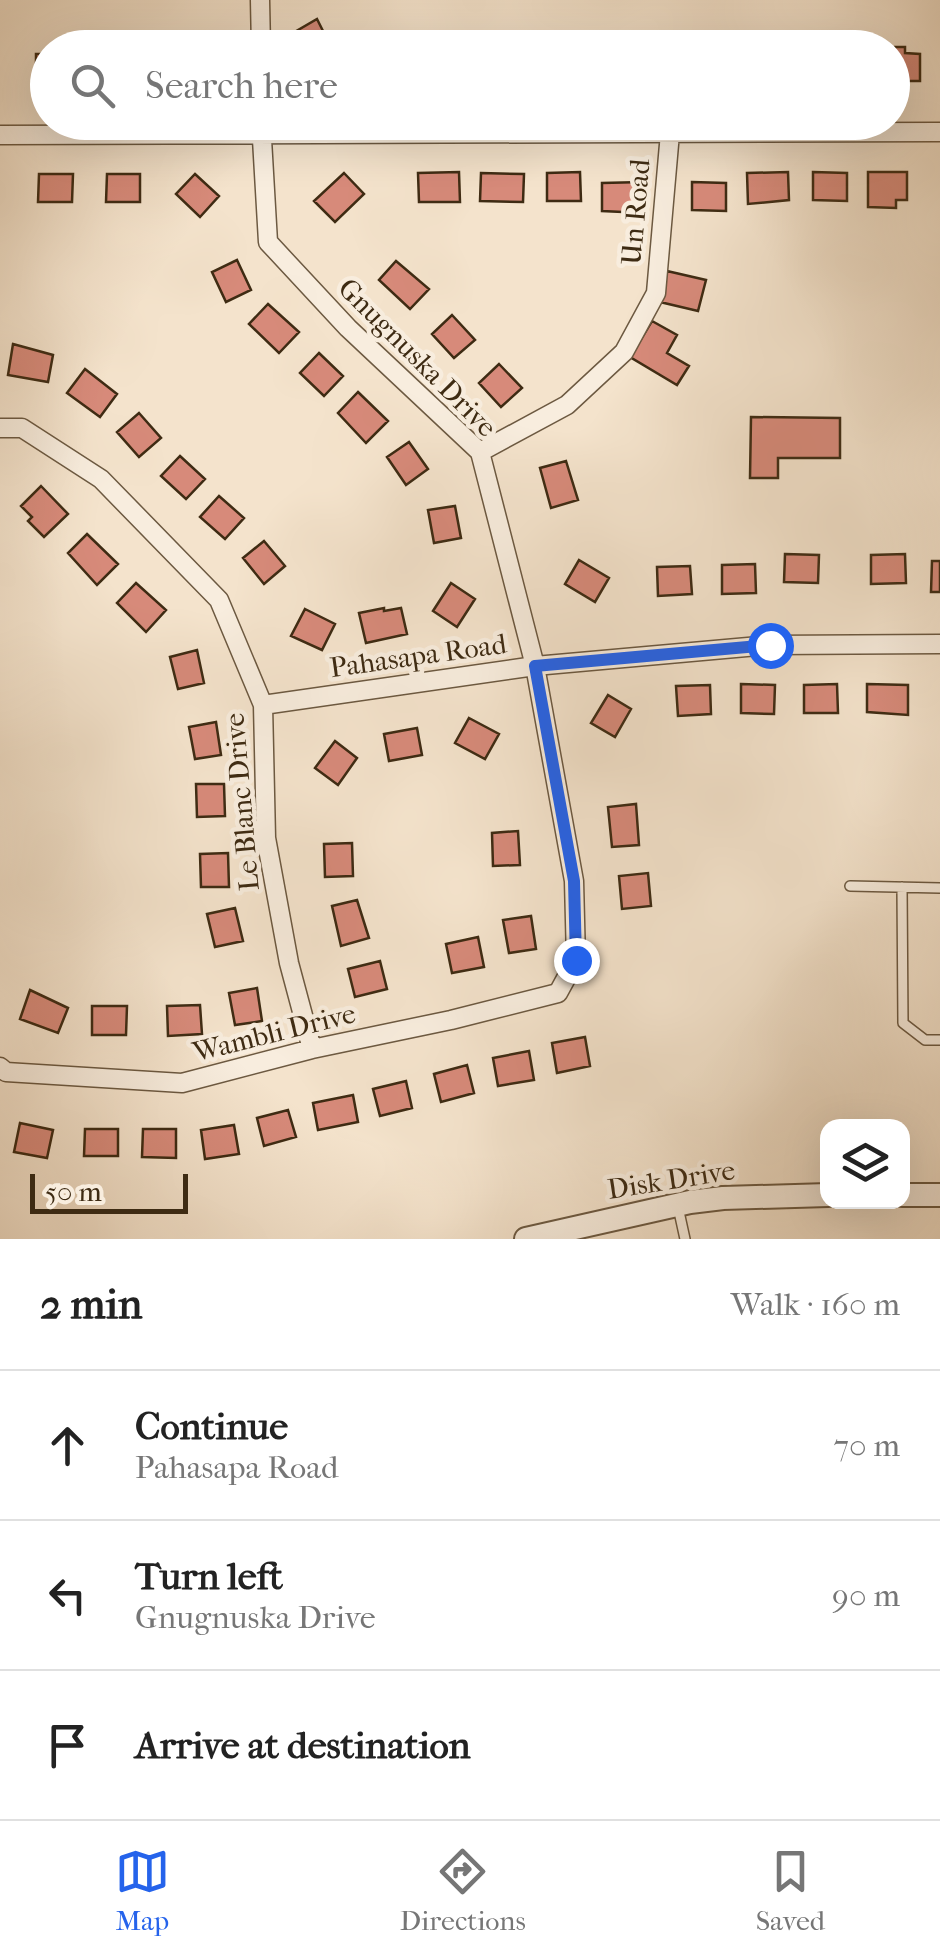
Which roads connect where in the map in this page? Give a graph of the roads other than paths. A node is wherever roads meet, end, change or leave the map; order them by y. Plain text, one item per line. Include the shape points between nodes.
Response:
1 (260, 0) edge
2 (261, 30) edge
3 (910, 132) edge
4 (940, 132) edge
5 (30, 134) edge
6 (0, 135) edge
7 (262, 140) edge
8 (669, 140) edge
9 (0, 428) edge
10 (480, 452) junction
11 (940, 644) edge
12 (535, 666) junction
13 (263, 705) junction
14 (850, 886) dead end
15 (902, 887) junction
16 (940, 888) edge
17 (558, 993) joint
18 (940, 1040) edge
19 (312, 1048) junction
20 (0, 1067) edge
21 (820, 1195) edge
22 (910, 1195) edge
23 (940, 1196) edge
24 (678, 1204) junction
25 (526, 1239) edge
26 (685, 1239) edge

1 - 2 street
3 - 4 street
5 - 6 street
7 - 10 street, Gnugnuska Drive via 268,242
8 - 10 street, Un Road via 656,293 624,352 567,404
9 - 13 street, Le Blanc Drive via 22,428 101,479 219,600
10 - 12 street, Gnugnuska Drive
11 - 12 street, Pahasapa Road via 770,645
12 - 13 street, Pahasapa Road
12 - 17 street, Gnugnuska Drive via 574,881 576,960
13 - 19 street, Le Blanc Drive via 266,838
14 - 15 lane
15 - 16 lane
15 - 18 lane via 904,1024 924,1040
17 - 19 street, Wambli Drive
19 - 20 street, Wambli Drive via 182,1084
21 - 24 street, Disk Drive
22 - 23 street
24 - 25 street, Disk Drive
24 - 26 lane

